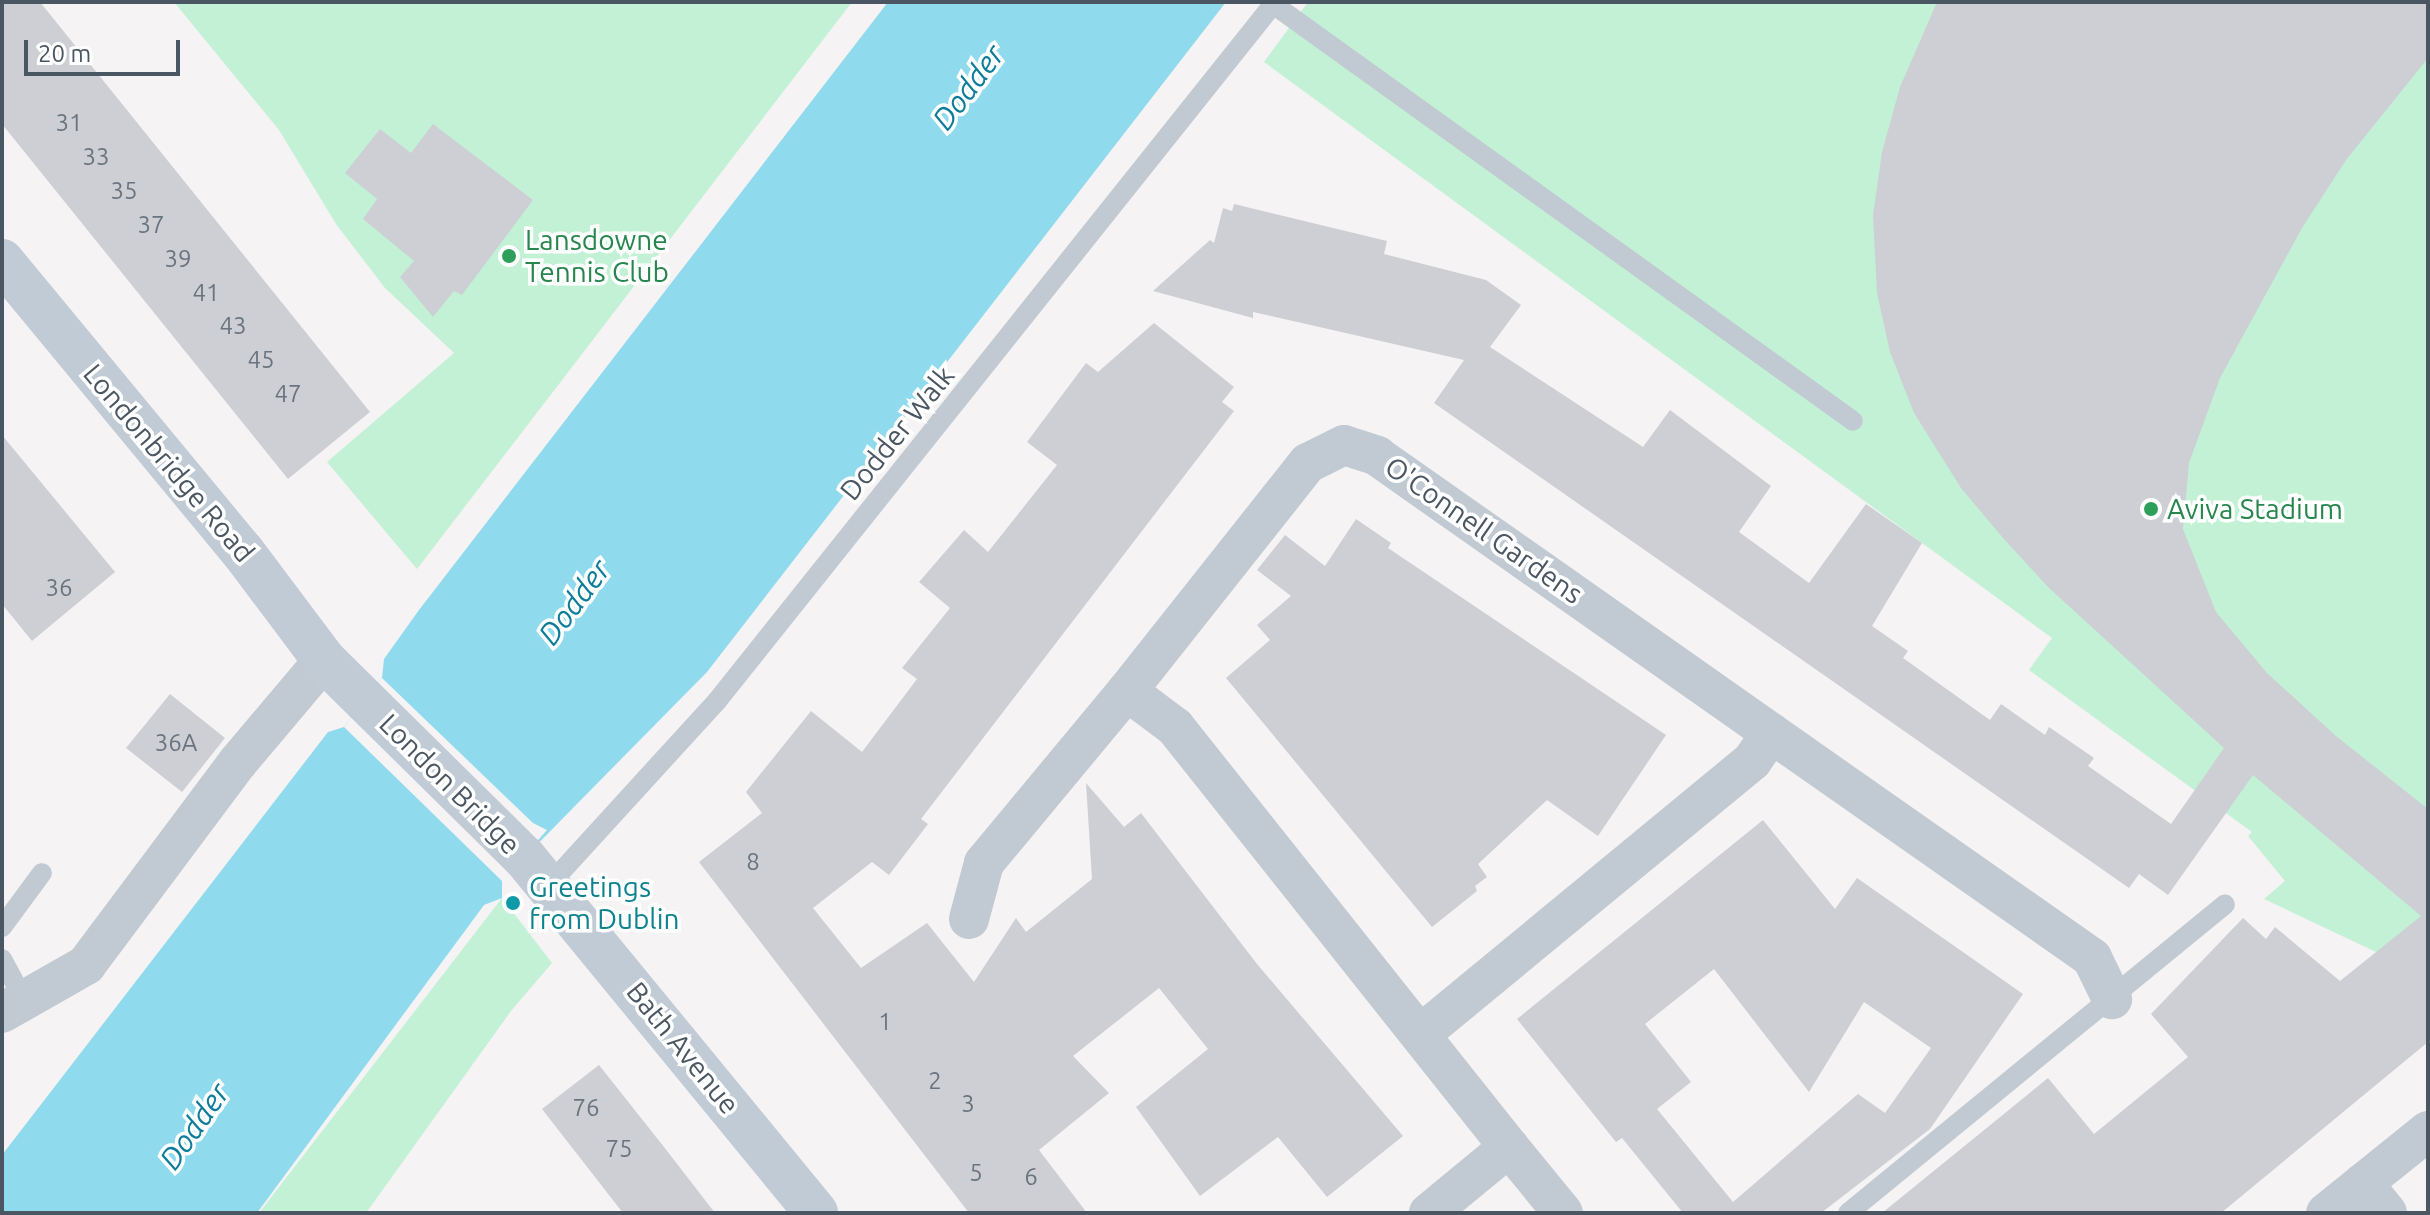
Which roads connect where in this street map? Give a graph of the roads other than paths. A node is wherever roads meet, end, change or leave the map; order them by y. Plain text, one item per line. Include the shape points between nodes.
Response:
1 (1274, 3) edge
2 (4, 268) edge
3 (1853, 421) dead end
4 (343, 679) junction
5 (1127, 691) junction
6 (1771, 733) junction
7 (536, 872) junction
8 (42, 873) dead end
9 (2225, 904) dead end
10 (969, 919) dead end
11 (2, 927) edge
12 (2, 959) edge
13 (2112, 999) junction
14 (13, 1006) edge
15 (1420, 1035) junction
16 (2428, 1131) edge
17 (1509, 1147) junction
18 (2375, 1198) edge
19 (816, 1213) edge
20 (1429, 1213) edge
21 (1563, 1213) edge
22 (1848, 1213) edge
23 (2326, 1213) edge

1 - 3 lane
1 - 7 lane, Dodder Walk via 717,701
2 - 4 main road, Londonbridge Road
4 - 7 main road, London Bridge
4 - 14 street via 238,762 86,965
5 - 6 street, O'Connell Gardens via 1308,463 1344,445 1388,463
5 - 10 street, O'Connell Gardens via 984,863
5 - 15 street via 1175,727
6 - 13 street, O'Connell Gardens via 2092,958
6 - 15 street via 1752,761
7 - 19 main road, Bath Avenue
8 - 11 lane
9 - 13 lane
12 - 14 lane
13 - 22 lane
15 - 17 street
16 - 18 street
17 - 20 street
17 - 21 street
18 - 23 street

